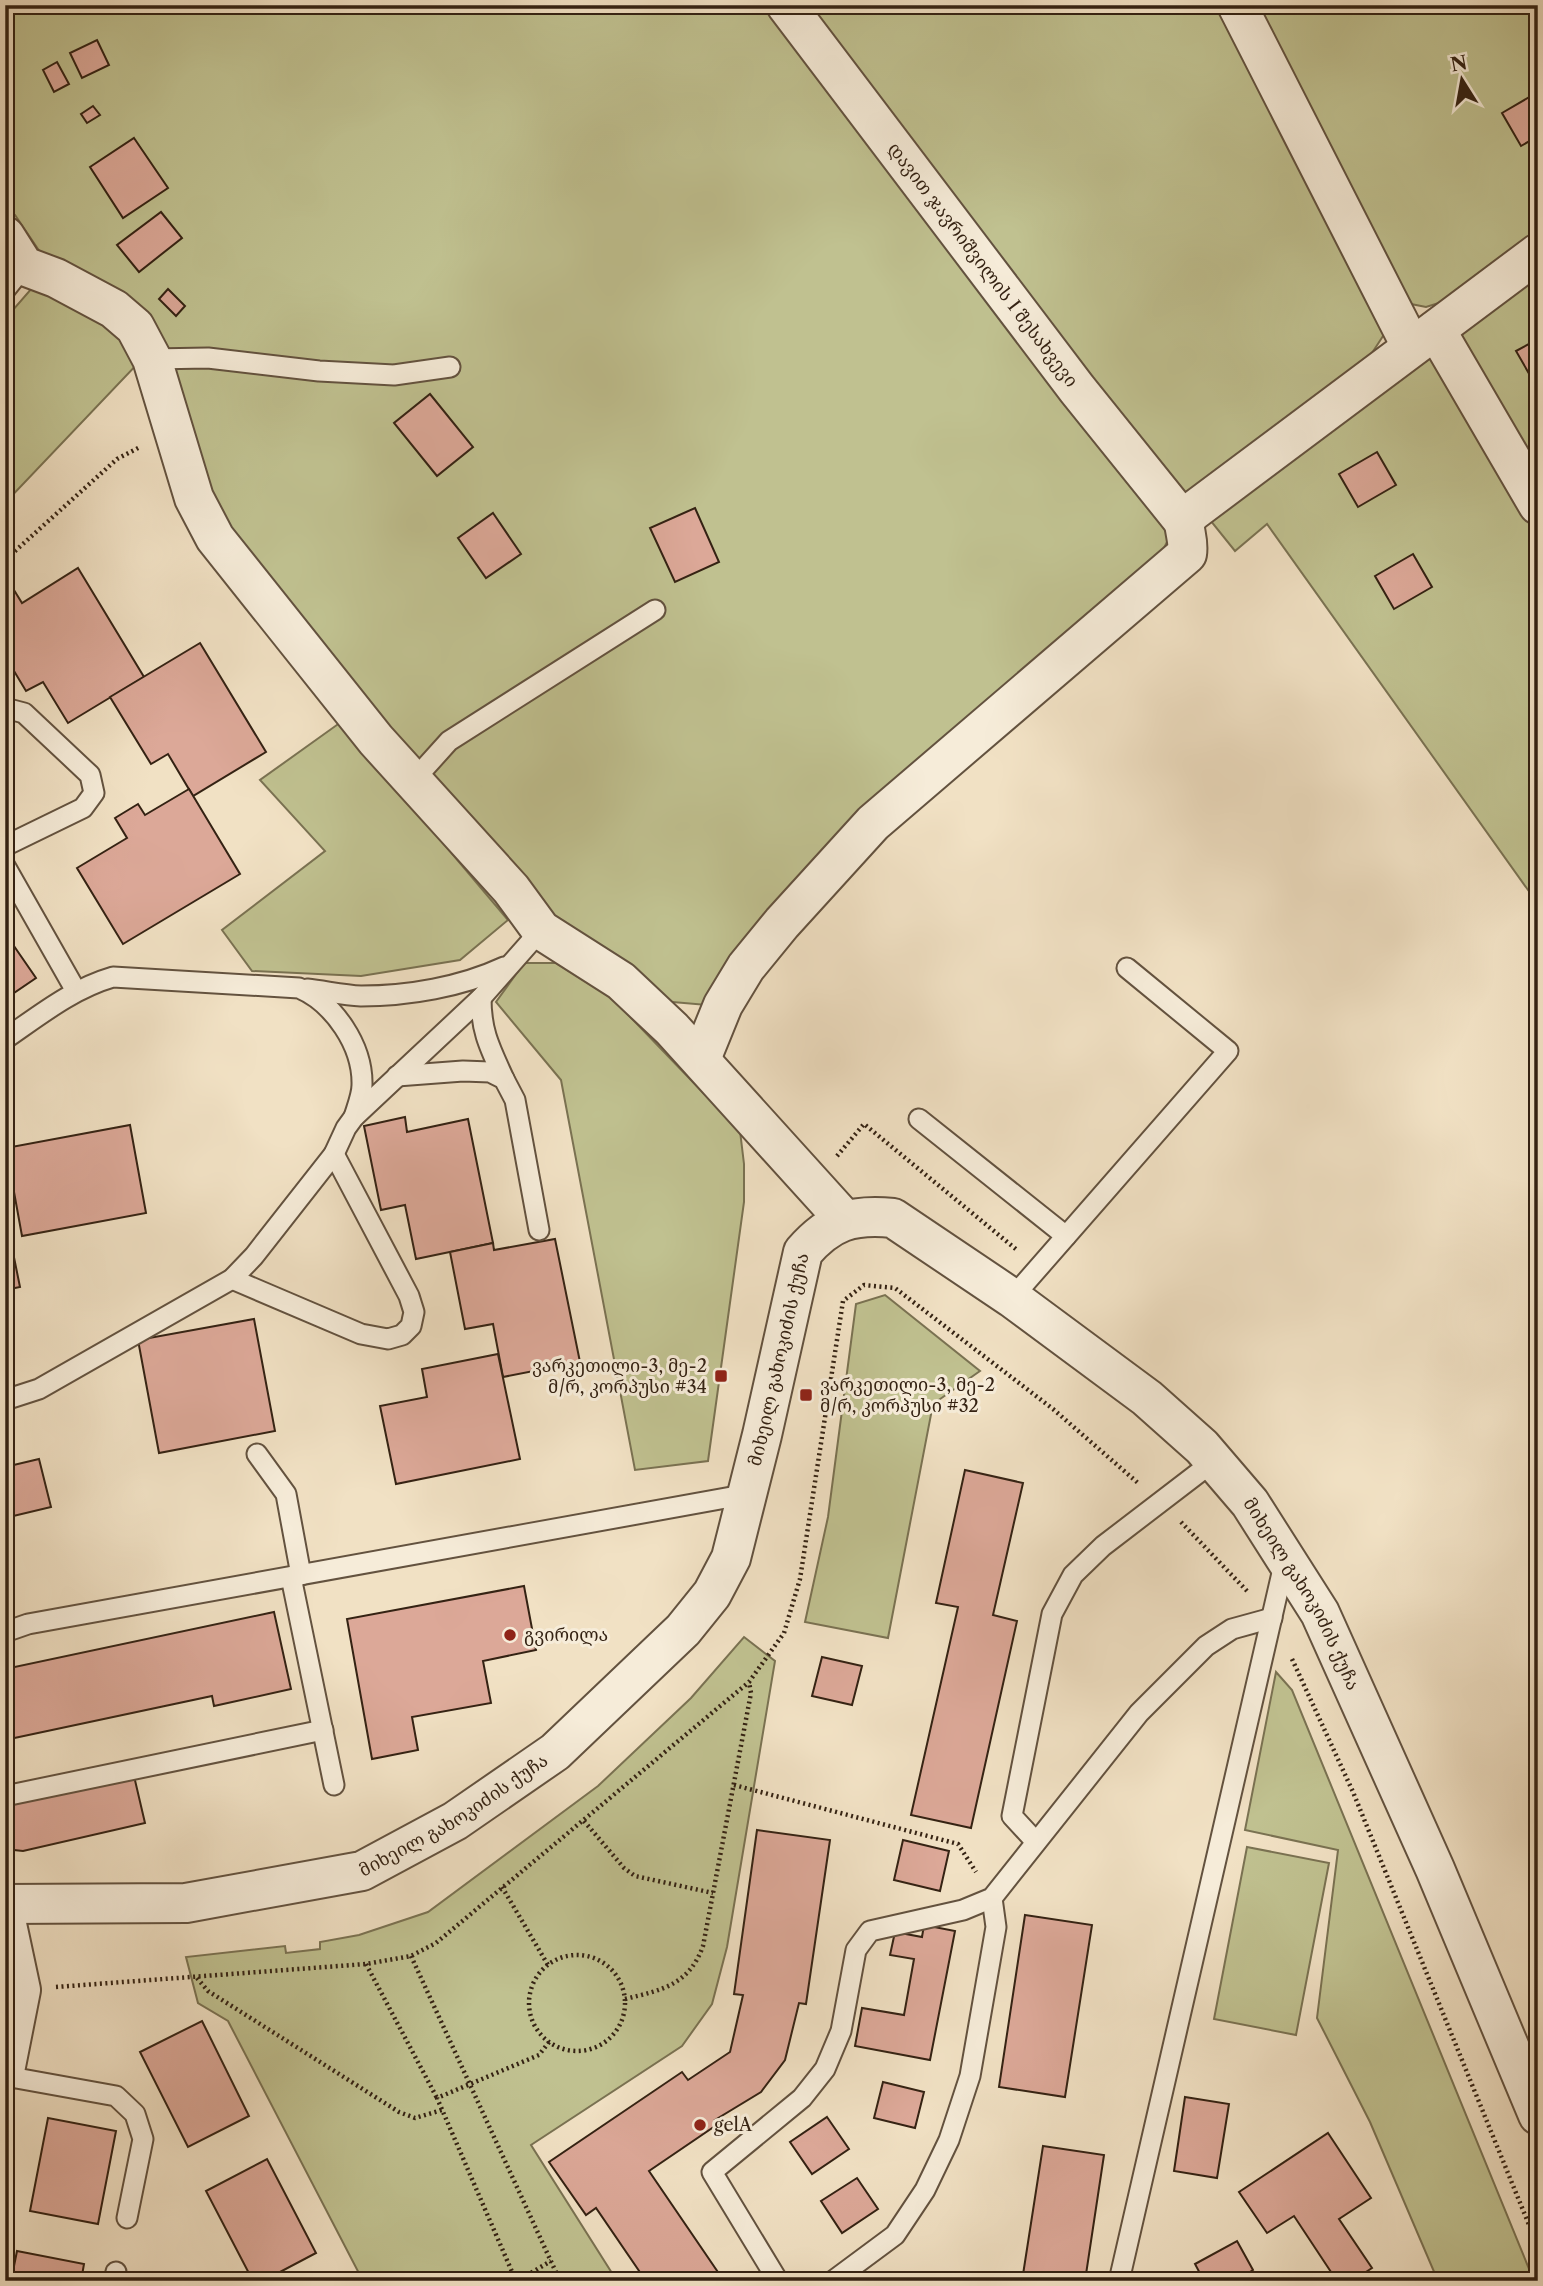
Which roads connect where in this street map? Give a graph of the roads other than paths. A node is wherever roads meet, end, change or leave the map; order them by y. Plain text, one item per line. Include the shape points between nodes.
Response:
1 (786, 5) edge
2 (1237, 5) edge
3 (1538, 253) edge
4 (11, 264) edge
5 (1423, 338) junction
6 (152, 359) junction
7 (450, 367) dead end
8 (1538, 505) edge
9 (1184, 522) junction
10 (655, 610) dead end
11 (5, 708) edge
12 (413, 781) junction
13 (5, 846) edge
14 (5, 866) edge
15 (541, 930) junction
16 (511, 964) junction
17 (1127, 968) dead end
18 (299, 988) junction
19 (76, 991) junction
20 (481, 998) junction
21 (5, 1039) edge
22 (701, 1059) junction
23 (397, 1076) junction
24 (504, 1079) junction
25 (354, 1117) junction
26 (919, 1119) dead end
27 (334, 1153) junction
28 (844, 1219) junction
29 (539, 1230) dead end
30 (1066, 1236) junction
31 (232, 1279) junction
32 (1012, 1298) junction
33 (5, 1401) edge
34 (257, 1454) dead end
35 (1214, 1461) junction
36 (748, 1494) junction
37 (1286, 1559) junction
38 (296, 1576) junction
39 (1272, 1618) junction
40 (5, 1632) edge
41 (323, 1730) junction
42 (334, 1785) dead end
43 (5, 1796) edge
44 (1036, 1842) junction
45 (992, 1898) junction
46 (5, 1904) edge
47 (5, 1915) edge
48 (5, 2073) edge
49 (1538, 2115) edge
50 (127, 2218) dead end
51 (778, 2281) edge
52 (834, 2281) edge
53 (1119, 2281) edge

1 - 9 street, დავით ჯავრიშვილის I შესახვევი via 1068,378
2 - 5 street
3 - 5 street
4 - 6 street via 56,278 114,309 135,327
5 - 8 street
5 - 9 street
6 - 7 lane via 208,358 394,375
6 - 12 street via 194,498 215,538
9 - 22 street via 1187,554 873,823 782,923 746,967 723,1005
10 - 12 lane via 449,741
11 - 13 lane via 24,713 90,775 94,793 83,808
12 - 15 street via 512,888
14 - 19 lane
15 - 16 lane
15 - 22 street via 621,981
16 - 18 lane via 456,984 400,993 360,996
16 - 20 lane
17 - 30 lane via 1228,1051
18 - 19 lane via 113,977
18 - 25 lane via 329,1007 347,1031 362,1086
19 - 21 lane
20 - 23 lane
20 - 24 lane via 481,1021
22 - 28 street
23 - 24 lane via 463,1071 490,1072
23 - 25 lane
24 - 29 lane via 515,1100
25 - 27 lane
26 - 30 lane
27 - 31 lane
27 - 31 lane via 409,1296 414,1312 411,1326 388,1339 361,1334
28 - 32 street, მიხეილ გახოკიძის ქუჩა via 893,1218
28 - 36 street, მიხეილ გახოკიძის ქუჩა via 816,1237 803,1252
30 - 32 lane
31 - 33 lane via 39,1389
32 - 35 street, მიხეილ გახოკიძის ქუჩა via 1147,1398
34 - 38 lane via 286,1494
35 - 37 street, მიხეილ გახოკიძის ქუჩა via 1250,1503
35 - 44 lane via 1103,1546 1073,1576 1052,1615 1012,1816
36 - 38 lane
36 - 46 street, მიხეილ გახოკიძის ქუჩა via 731,1558 712,1594 683,1630 555,1752 456,1821 362,1871 335,1876 186,1903
37 - 39 lane
37 - 49 street, მიხეილ გახოკიძის ქუჩა via 1321,1613
38 - 40 lane via 28,1624
38 - 41 lane
39 - 44 lane via 1232,1629 1206,1646 1139,1713
39 - 53 lane
41 - 42 lane
41 - 43 lane
44 - 45 lane
45 - 51 lane via 963,1910 870,1931 856,1950 841,2031 825,2069 802,2098 712,2172
45 - 52 lane via 996,1927 973,2063 949,2140 925,2190 895,2235
47 - 48 street via 20,1990
48 - 50 lane via 116,2096 135,2114 143,2139

